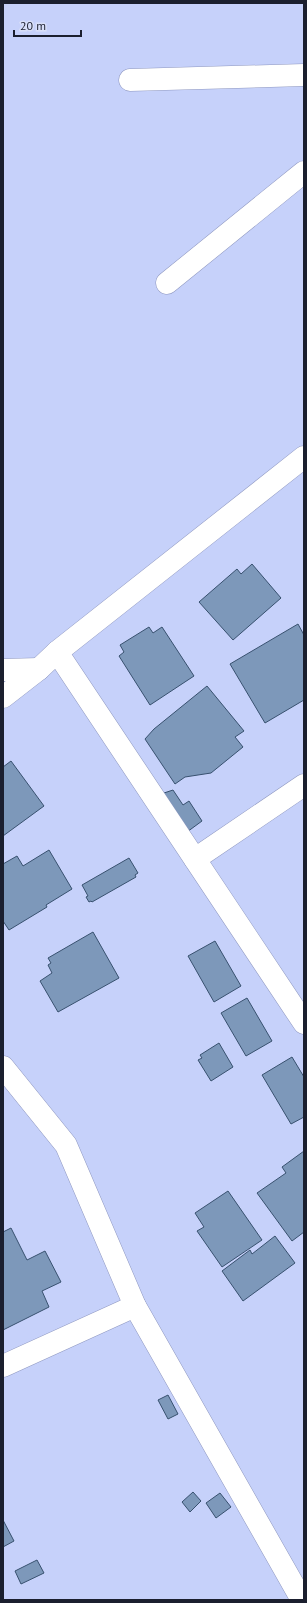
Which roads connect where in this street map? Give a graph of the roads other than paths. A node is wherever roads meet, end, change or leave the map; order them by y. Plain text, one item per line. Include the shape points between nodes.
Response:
1 (304, 75) edge
2 (130, 80) dead end
3 (304, 172) edge
4 (167, 283) dead end
5 (304, 457) edge
6 (57, 652) junction
7 (39, 669) junction
8 (3, 670) edge
9 (3, 697) edge
10 (304, 784) edge
11 (195, 859) junction
12 (304, 1022) edge
13 (3, 1067) edge
14 (135, 1306) junction
15 (3, 1366) edge
16 (302, 1600) edge

1 - 2 street
3 - 4 street
5 - 6 street
6 - 7 street
6 - 11 street
7 - 8 street
7 - 9 street
10 - 11 street
11 - 12 street
13 - 14 street via 66,1145
14 - 15 street
14 - 16 street

